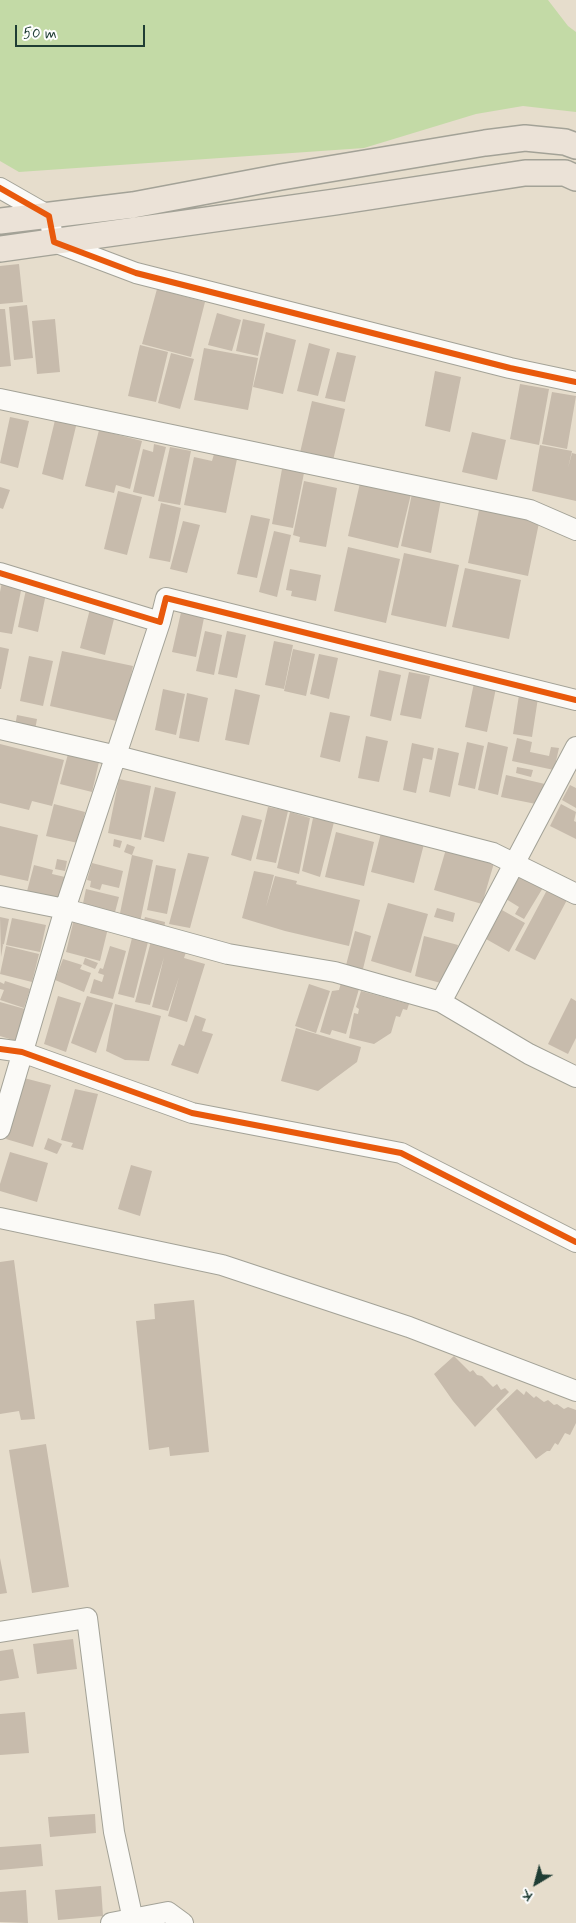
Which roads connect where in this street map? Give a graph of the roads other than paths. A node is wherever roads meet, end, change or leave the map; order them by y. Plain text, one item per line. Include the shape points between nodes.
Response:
1 (576, 146) edge
2 (576, 178) edge
3 (0, 188) edge
4 (49, 216) junction
5 (0, 222) edge
6 (54, 242) junction
7 (0, 249) edge
8 (576, 382) edge
9 (0, 399) edge
10 (576, 530) edge
11 (0, 573) edge
12 (160, 622) junction
13 (576, 700) edge
14 (0, 730) edge
15 (576, 747) edge
16 (117, 756) junction
17 (515, 865) junction
18 (576, 894) edge
19 (0, 896) edge
20 (65, 909) junction
21 (441, 1002) junction
22 (0, 1049) edge
23 (22, 1052) junction
24 (576, 1077) edge
25 (0, 1129) edge
26 (0, 1218) edge
27 (576, 1242) edge
28 (576, 1391) edge
29 (0, 1632) edge
30 (132, 1920) junction
31 (111, 1923) edge
32 (183, 1923) edge

1 - 4 main road via 525,138 485,143
2 - 6 main road via 565,173 525,173
3 - 4 street
4 - 5 main road
4 - 6 street
6 - 7 main road
6 - 8 street via 136,273 500,366
9 - 10 street via 530,510
11 - 12 street
12 - 13 street via 166,598
12 - 16 street
14 - 16 street
15 - 17 street
16 - 17 street via 493,853
16 - 20 street
17 - 18 street
17 - 21 street
19 - 20 street
20 - 21 street via 228,954 335,972
20 - 23 street
21 - 24 street via 529,1054
22 - 23 street
23 - 25 street
23 - 27 street via 192,1112 401,1153
26 - 28 street via 222,1265 409,1327
29 - 30 street via 87,1618 114,1832
30 - 31 street
30 - 32 street via 168,1912

